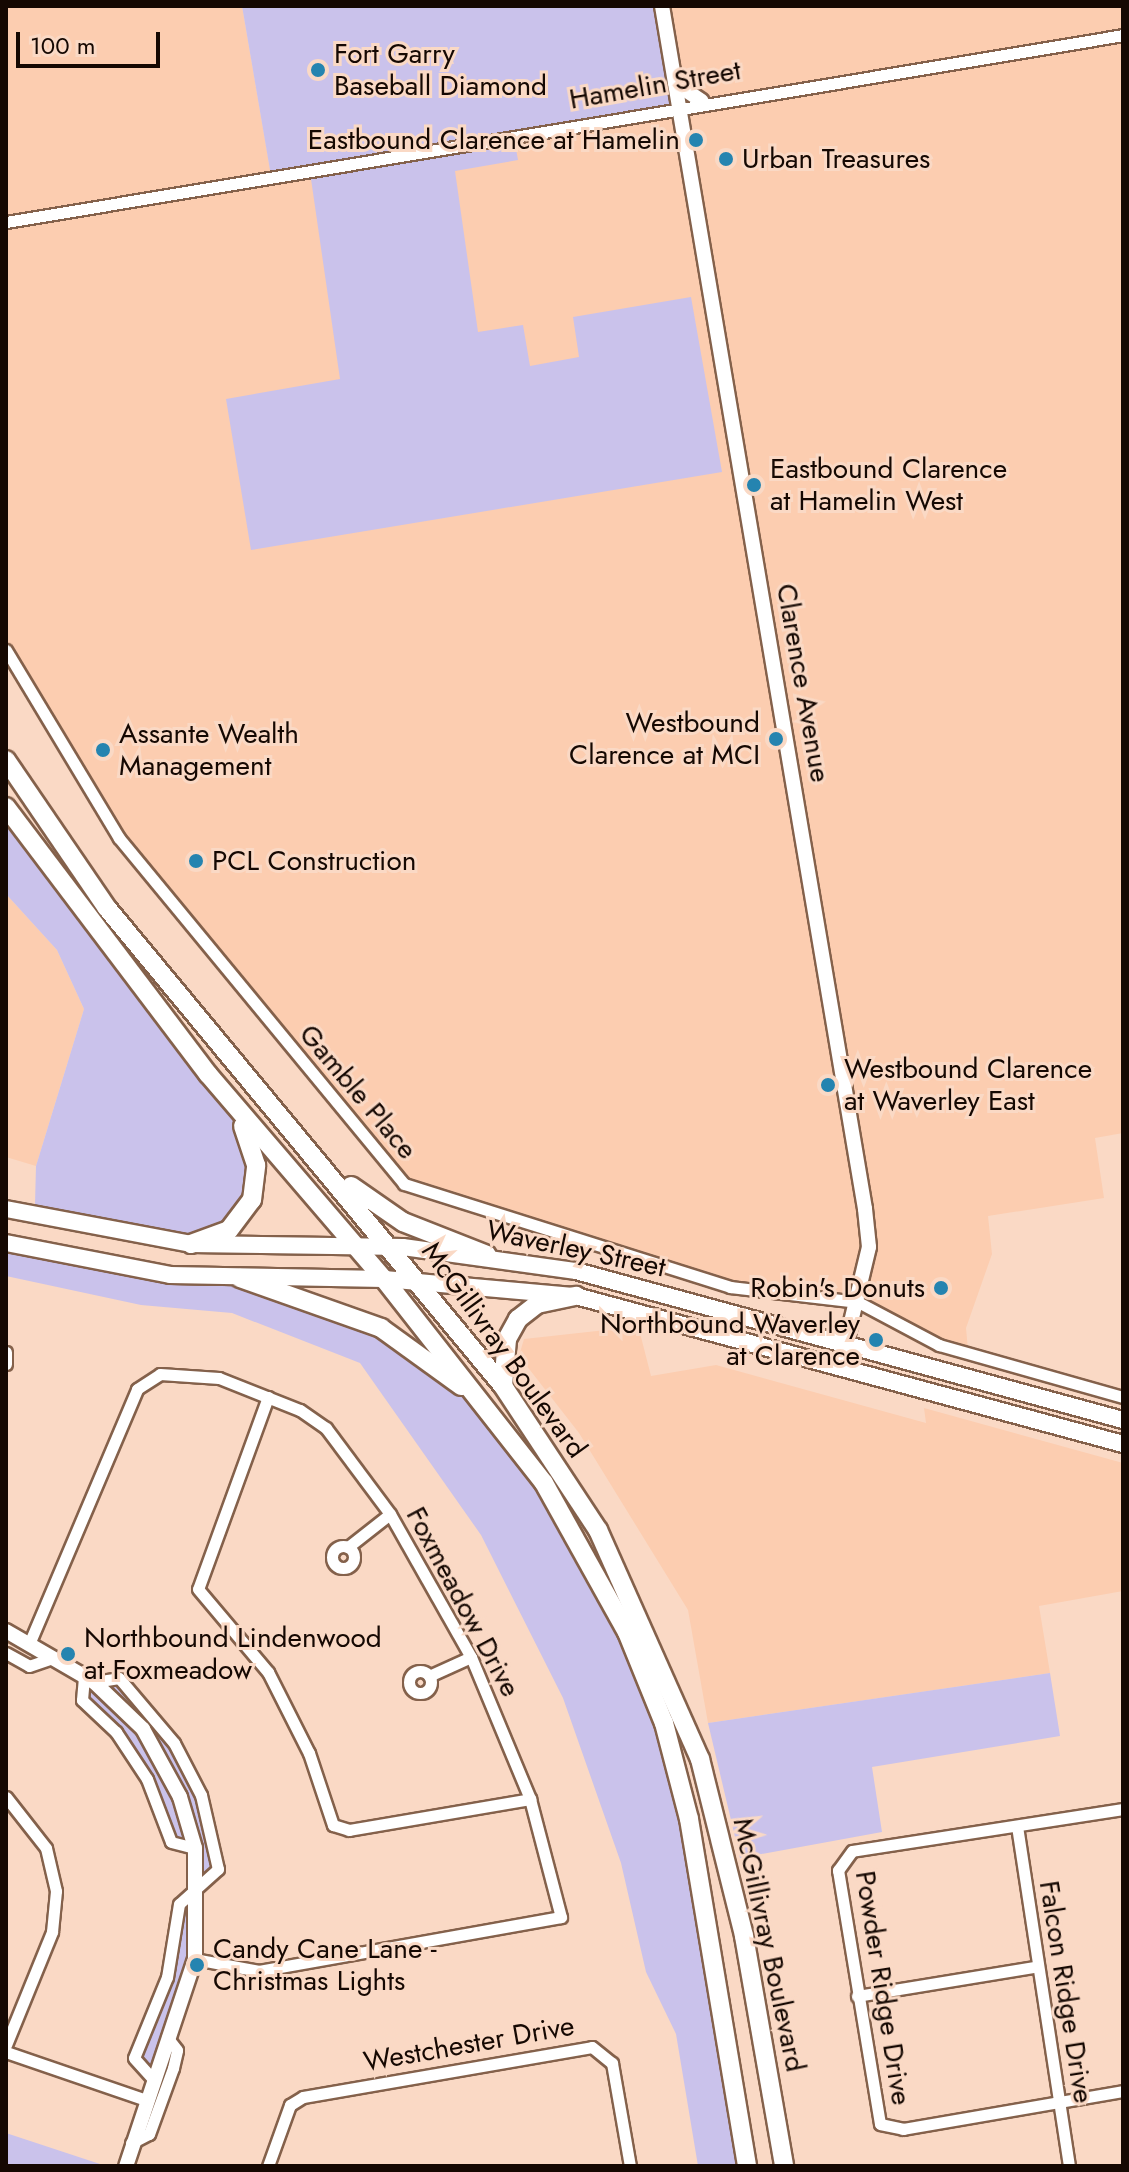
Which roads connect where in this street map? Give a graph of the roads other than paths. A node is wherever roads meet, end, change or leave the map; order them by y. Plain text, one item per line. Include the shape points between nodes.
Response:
1 (662, 6) edge
2 (1123, 35) edge
3 (675, 83) junction
4 (702, 101) junction
5 (678, 105) junction
6 (6, 222) edge
7 (6, 650) edge
8 (6, 760) edge
9 (6, 807) edge
10 (208, 1074) junction
11 (321, 1161) junction
12 (6, 1209) edge
13 (6, 1243) edge
14 (191, 1244) junction
15 (353, 1246) junction
16 (393, 1246) junction
17 (487, 1255) junction
18 (240, 1278) junction
19 (384, 1279) junction
20 (422, 1286) junction
21 (576, 1296) junction
22 (858, 1302) junction
23 (847, 1342) junction
24 (6, 1352) edge
25 (6, 1364) edge
26 (840, 1368) junction
27 (503, 1386) junction
28 (268, 1397) junction
29 (1123, 1397) edge
30 (481, 1401) junction
31 (1123, 1420) edge
32 (1123, 1444) edge
33 (390, 1514) junction
34 (348, 1547) dead end
35 (6, 1631) edge
36 (29, 1644) junction
37 (6, 1653) edge
38 (471, 1657) junction
39 (52, 1658) junction
40 (429, 1676) dead end
41 (89, 1679) junction
42 (6, 1797) edge
43 (530, 1799) junction
44 (1123, 1809) edge
45 (1017, 1826) junction
46 (195, 1848) junction
47 (200, 1889) junction
48 (195, 1959) junction
49 (1034, 1967) junction
50 (857, 1996) junction
51 (167, 2037) junction
52 (6, 2045) edge
53 (6, 2052) edge
54 (151, 2077) junction
55 (1123, 2091) edge
56 (143, 2099) junction
57 (1059, 2104) junction
58 (131, 2143) junction
59 (126, 2166) edge
60 (268, 2166) edge
61 (630, 2166) edge
62 (747, 2166) edge
63 (784, 2166) edge
64 (1069, 2166) edge

1 - 3 street, Clarence Avenue
2 - 4 street, Hamelin Street
3 - 4 street
3 - 5 street, Clarence Avenue
4 - 5 street, Hamelin Street
5 - 6 street, Hamelin Street
5 - 22 street, Clarence Avenue via 865,1209 869,1247
7 - 22 street, Gamble Place via 119,838 404,1184 730,1287
8 - 11 main road, McGillivray Boulevard via 107,908
9 - 10 main road, McGillivray Boulevard
10 - 14 main road via 246,1130 256,1184 234,1225
10 - 15 main road, McGillivray Boulevard
11 - 16 main road, McGillivray Boulevard
11 - 17 main road via 403,1222
12 - 14 main road, Waverley Street
13 - 18 main road, Waverley Street via 125,1270
14 - 15 main road, Waverley Street
15 - 16 main road, Waverley Street
15 - 19 main road, McGillivray Boulevard
16 - 17 main road, Waverley Street
16 - 20 main road, McGillivray Boulevard
17 - 23 main road, Waverley Street
18 - 19 main road, Waverley Street
18 - 30 main road via 381,1328
19 - 20 main road, Waverley Street
19 - 30 main road, McGillivray Boulevard
20 - 21 main road, Waverley Street
20 - 27 main road, McGillivray Boulevard
21 - 26 main road, Waverley Street
21 - 27 main road via 537,1304 518,1319 507,1339
22 - 23 street, Clarence Avenue
22 - 29 street, Gamble Place via 939,1345
23 - 26 street, Clarence Avenue
23 - 31 main road, Waverley Street
24 - 25 street
26 - 32 main road, Waverley Street
27 - 63 main road, McGillivray Boulevard via 598,1530 700,1759 744,1936
28 - 33 street, Foxmeadow Drive via 326,1428
28 - 36 street, Foxmeadow Drive via 219,1378 147,1377
28 - 43 street via 198,1589 268,1672 309,1753 333,1825 349,1830
30 - 62 main road, McGillivray Boulevard via 544,1483 627,1632 664,1723 689,1819
33 - 34 street
33 - 38 street, Foxmeadow Drive
35 - 36 street
36 - 39 street
37 - 39 street via 29,1666
38 - 40 street
38 - 43 street, Foxmeadow Drive
39 - 41 street
41 - 46 street via 163,1762
41 - 46 street via 82,1700 116,1732 147,1779 171,1842
41 - 47 street via 119,1678 189,1768 218,1869
42 - 52 street via 46,1848 56,1891 52,1932
43 - 48 street, Foxmeadow Drive via 562,1901 555,1922 259,1971
44 - 45 street
45 - 49 street, Falcon Ridge Drive
45 - 50 street, Powder Ridge Drive via 843,1855 838,1870
46 - 47 street
47 - 48 street
47 - 54 street via 183,1894 179,1904 167,1977 134,2058
48 - 51 street
49 - 50 street
49 - 57 street, Falcon Ridge Drive
50 - 57 street, Powder Ridge Drive via 876,2113 890,2130
51 - 54 street
51 - 58 street via 177,2054 158,2113 149,2134
53 - 56 street
54 - 56 street
55 - 57 street
56 - 58 street
57 - 64 street, Falcon Ridge Drive
58 - 59 street
60 - 61 street, Westchester Drive via 290,2105 303,2097 592,2047 612,2063

